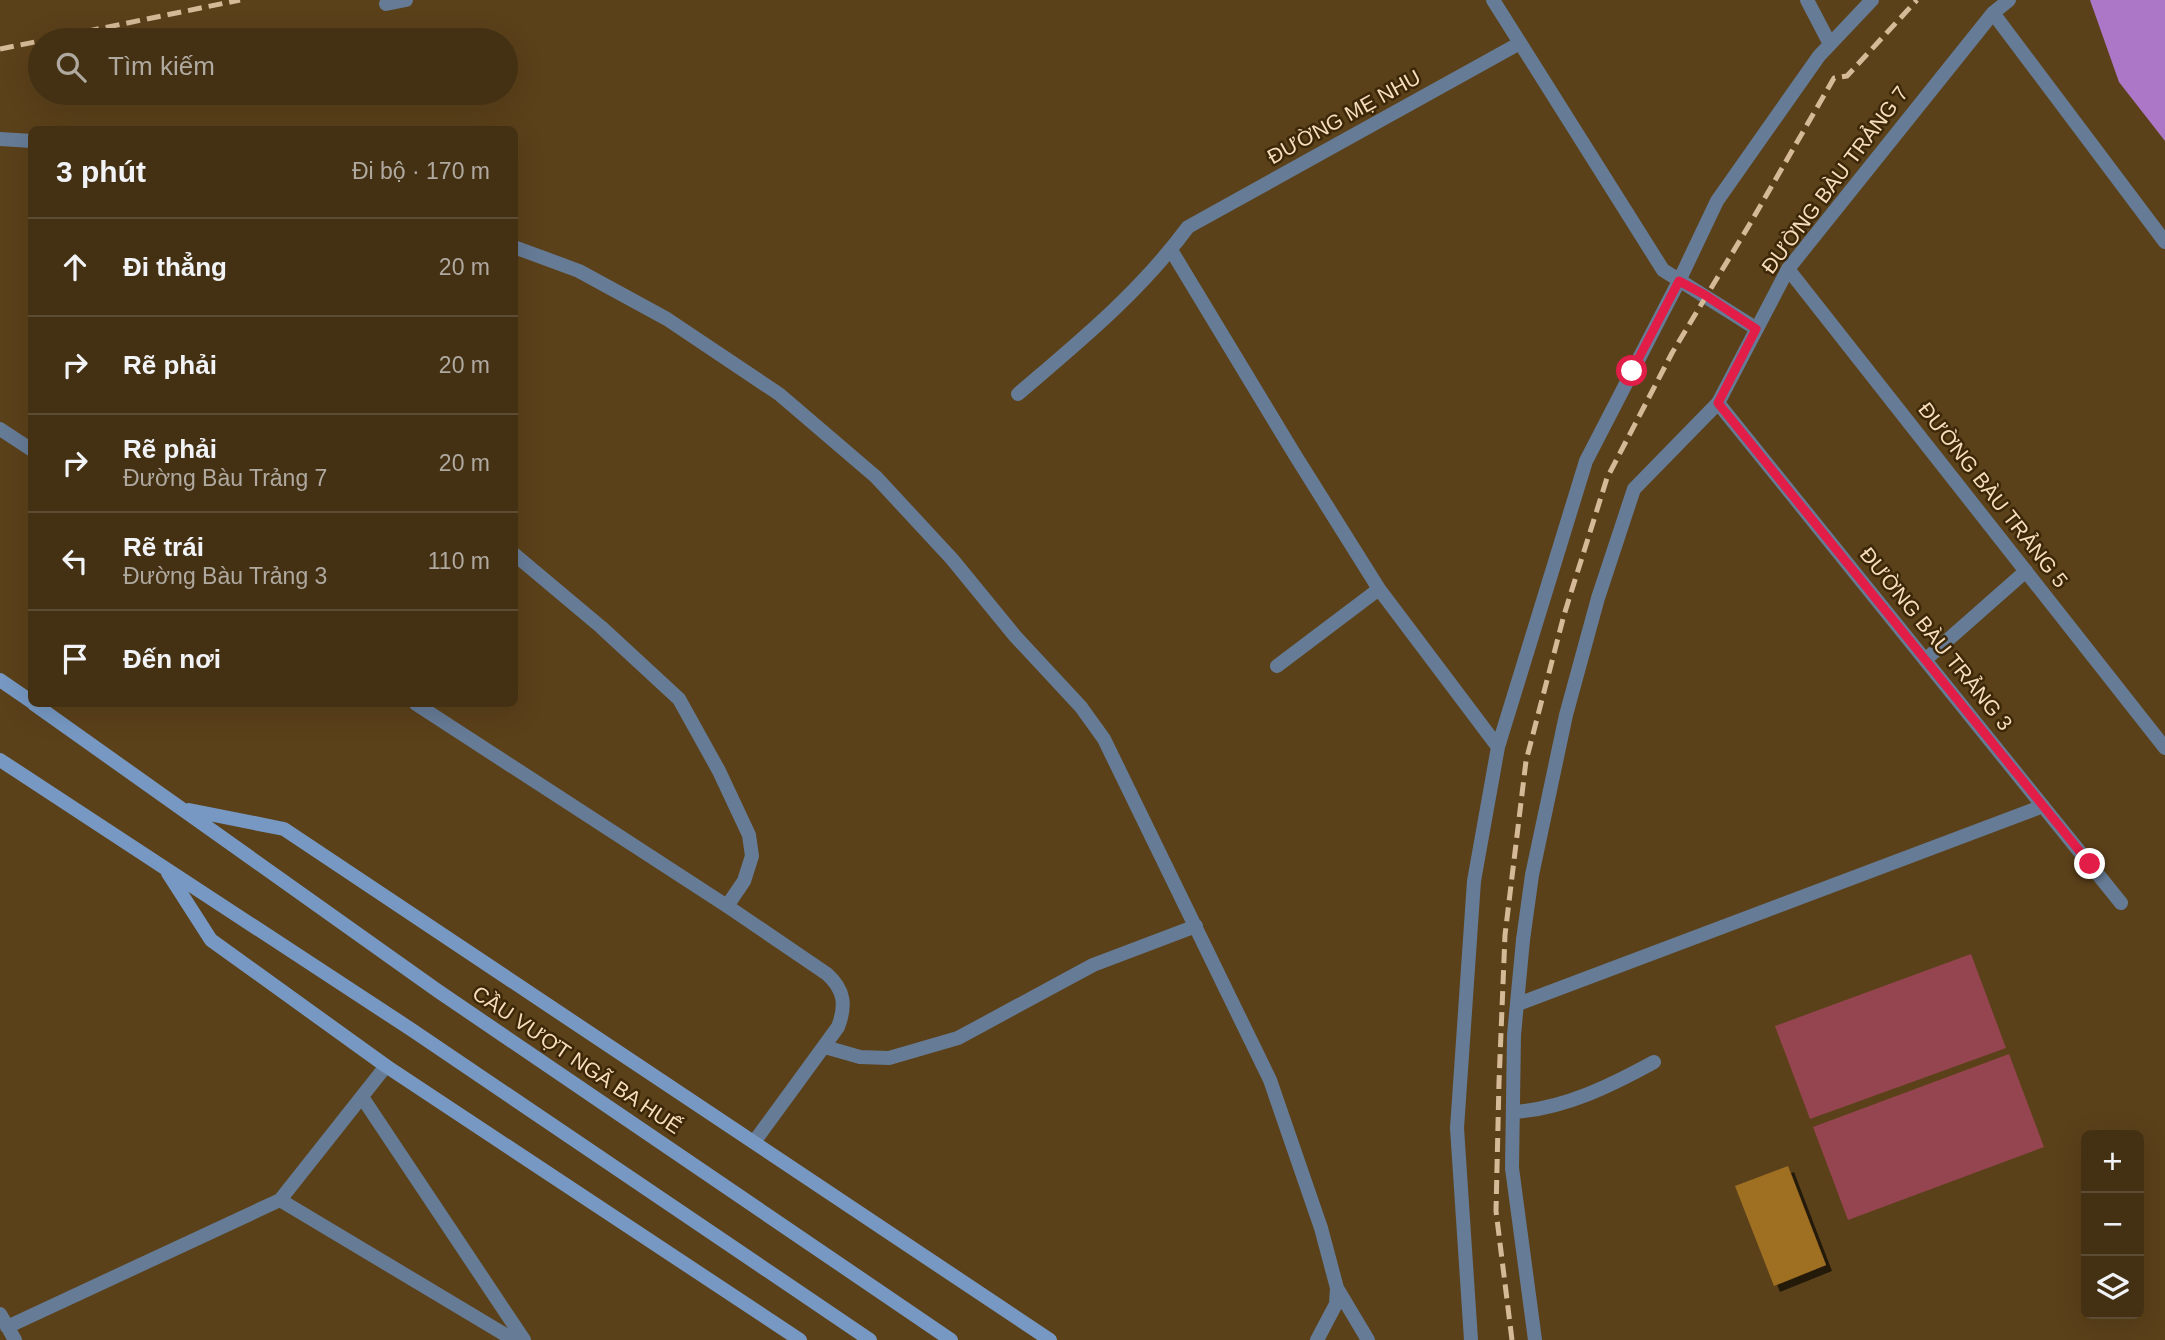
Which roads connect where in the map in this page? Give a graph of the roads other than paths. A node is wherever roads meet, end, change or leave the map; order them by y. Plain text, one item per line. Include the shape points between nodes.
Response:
1 (406, 0) edge
2 (1493, 0) edge
3 (1807, 0) edge
4 (1872, 0) edge
5 (2009, 0) edge
6 (386, 5) dead end
7 (1993, 13) junction
8 (1520, 43) junction
9 (1830, 44) junction
10 (0, 139) edge
11 (28, 141) edge
12 (2165, 242) edge
13 (518, 248) edge
14 (1171, 250) junction
15 (1788, 269) junction
16 (1679, 281) junction
17 (1756, 329) junction
18 (1018, 394) dead end
19 (1718, 403) junction
20 (0, 429) edge
21 (28, 447) edge
22 (518, 557) edge
23 (2026, 571) junction
24 (1379, 589) junction
25 (1925, 660) junction
26 (1277, 666) dead end
27 (0, 680) edge
28 (28, 700) edge
29 (39, 707) edge
30 (421, 707) edge
31 (1498, 747) junction
32 (2165, 748) edge
33 (0, 760) edge
34 (2043, 806) junction
35 (182, 808) junction
36 (166, 869) junction
37 (2121, 903) dead end
38 (727, 906) junction
39 (1196, 926) junction
40 (1518, 1004) junction
41 (825, 1047) junction
42 (1654, 1062) dead end
43 (386, 1066) junction
44 (362, 1097) junction
45 (1513, 1112) junction
46 (754, 1143) junction
47 (280, 1200) junction
48 (1337, 1288) junction
49 (7, 1327) edge
50 (514, 1340) edge
51 (524, 1340) edge
52 (800, 1340) edge
53 (870, 1340) edge
54 (951, 1340) edge
55 (1049, 1340) edge
56 (1317, 1340) edge
57 (1368, 1340) edge
58 (1471, 1340) edge
59 (1535, 1340) edge

1 - 6 street
2 - 8 street
3 - 9 street
4 - 9 street
5 - 7 street, ĐƯỜNG BÀU TRẢNG 7
7 - 12 street
7 - 15 street, ĐƯỜNG BÀU TRẢNG 7
8 - 14 street, ĐƯỜNG MẸ NHU via 1188,227
8 - 16 street via 1663,270
9 - 16 street via 1717,201
10 - 11 street
13 - 39 street via 579,271 667,319 779,394 876,477 1081,707 1104,739
14 - 18 street via 1110,316
14 - 24 street
15 - 17 street, ĐƯỜNG BÀU TRẢNG 7
15 - 23 street, ĐƯỜNG BÀU TRẢNG 5
16 - 17 street
16 - 31 street via 1586,461
17 - 19 street, ĐƯỜNG BÀU TRẢNG 7
19 - 25 street, ĐƯỜNG BÀU TRẢNG 3
19 - 40 street, ĐƯỜNG BÀU TRẢNG 7 via 1634,489 1566,715 1532,875
20 - 21 street
22 - 38 street via 679,699 749,835 752,856 744,881
23 - 25 street
23 - 32 street, ĐƯỜNG BÀU TRẢNG 5
24 - 26 street
24 - 31 street
25 - 34 street, ĐƯỜNG BÀU TRẢNG 3
27 - 28 main road, CẦU VƯỢT NGÃ BA HUẾ
29 - 35 main road, CẦU VƯỢT NGÃ BA HUẾ
30 - 38 street
31 - 58 street via 1474,881 1457,1129
33 - 36 main road
34 - 37 street, ĐƯỜNG BÀU TRẢNG 3
34 - 40 street
35 - 46 main road via 284,829
35 - 54 main road, CẦU VƯỢT NGÃ BA HUẾ via 438,991
36 - 43 main road via 211,940
36 - 53 main road
38 - 41 street via 838,984 843,1013
39 - 41 street via 1093,965 958,1038 889,1058 860,1057
39 - 48 street via 1270,1080
40 - 45 street, ĐƯỜNG BÀU TRẢNG 7
41 - 46 street
42 - 45 street via 1608,1087 1536,1111
43 - 44 street
43 - 52 main road
44 - 47 street
44 - 51 street
45 - 59 street, ĐƯỜNG BÀU TRẢNG 7 via 1512,1168
46 - 55 main road
47 - 49 street
47 - 50 street
48 - 56 street via 1336,1304
48 - 57 street

